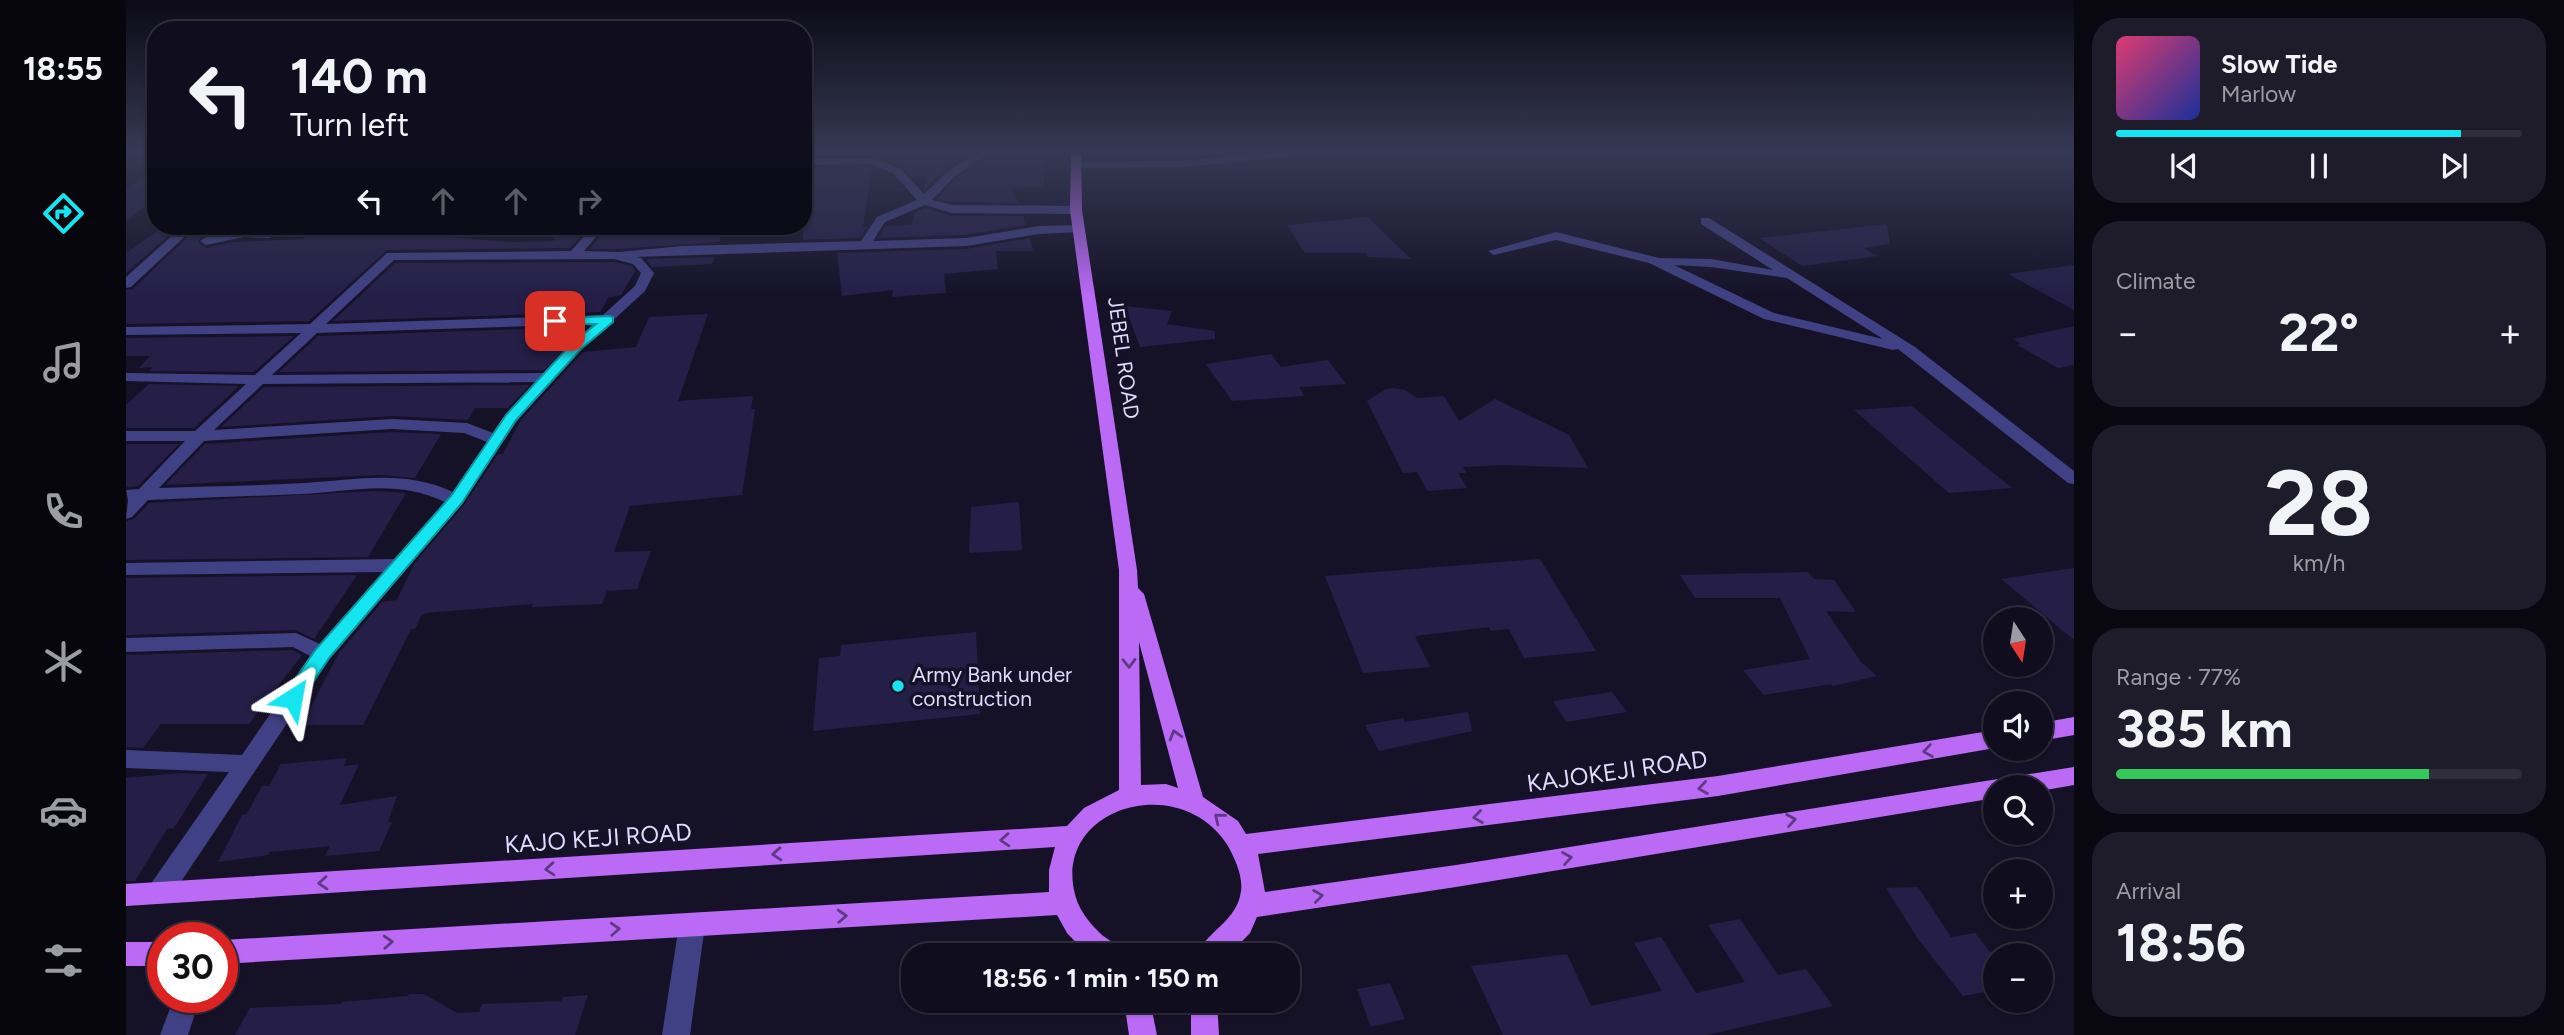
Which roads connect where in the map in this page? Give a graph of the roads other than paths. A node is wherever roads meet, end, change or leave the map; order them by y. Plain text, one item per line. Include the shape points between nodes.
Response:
1 (1076, 200) edge
2 (924, 201) joint
3 (1076, 210) junction
4 (1705, 221) dead end
5 (1079, 229) junction
6 (180, 235) edge
7 (234, 235) edge
8 (592, 235) edge
9 (206, 241) dead end
10 (866, 244) junction
11 (1494, 251) dead end
12 (614, 255) junction
13 (574, 256) junction
14 (1653, 260) junction
15 (145, 267) junction
16 (126, 268) edge
17 (1794, 277) junction
18 (126, 284) edge
19 (608, 319) junction
20 (311, 328) junction
21 (126, 331) edge
22 (1910, 350) junction
23 (126, 377) edge
24 (547, 377) junction
25 (257, 380) junction
26 (126, 436) edge
27 (199, 436) junction
28 (498, 441) junction
29 (2074, 479) edge
30 (134, 496) edge
31 (456, 500) junction
32 (126, 513) edge
33 (399, 565) junction
34 (126, 569) edge
35 (1128, 570) junction
36 (126, 645) edge
37 (323, 654) junction
38 (2074, 726) edge
39 (2053, 730) edge
40 (1983, 741) edge
41 (126, 759) edge
42 (248, 764) junction
43 (2074, 776) edge
44 (2053, 779) edge
45 (1983, 790) edge
46 (1130, 796) junction
47 (1193, 801) junction
48 (1073, 836) junction
49 (1244, 845) junction
50 (159, 893) junction
51 (126, 895) edge
52 (1065, 903) junction
53 (1250, 906) junction
54 (692, 925) junction
55 (1093, 943) edge
56 (1227, 943) edge
57 (238, 951) edge
58 (126, 954) edge
59 (147, 954) edge
60 (181, 1013) edge
61 (1139, 1013) edge
62 (1204, 1013) edge
63 (173, 1035) edge
64 (676, 1035) edge
65 (1143, 1035) edge
66 (1205, 1035) edge

1 - 3 main road, JEBEL ROAD
2 - 3 street via 952,209
2 - 10 street via 881,220
3 - 5 main road, JEBEL ROAD
4 - 17 street
5 - 10 street via 1039,230 966,242
5 - 35 main road, JEBEL ROAD
6 - 15 street
7 - 9 street
8 - 13 street
10 - 12 street
11 - 14 street via 1556,236
12 - 13 street
12 - 19 street via 637,261 648,273 640,288
13 - 20 street via 391,256
14 - 17 street via 1711,263
14 - 22 street via 1769,316
15 - 16 street
15 - 18 street
17 - 22 street
19 - 20 street
19 - 24 street
20 - 21 street
20 - 25 street
22 - 29 street
23 - 25 street
24 - 25 street
24 - 28 street via 511,418
25 - 27 street
26 - 27 street
27 - 28 street via 392,424 467,428
27 - 30 street
28 - 31 street
30 - 31 street via 367,482 420,486
30 - 32 street
31 - 33 street
33 - 34 street
33 - 37 street
35 -> 46 main road, JEBEL ROAD
47 -> 35 main road, JEBEL ROAD
36 - 37 street via 296,640
37 - 42 street
38 - 39 main road
40 -> 49 main road, KAJOKEJI ROAD via 1718,786
41 - 42 street
42 - 50 street
43 - 44 main road
53 -> 45 main road
46 - 47 main road via 1173,795
46 - 48 main road via 1097,810
49 -> 47 main road via 1222,819
48 -> 50 main road, KAJO KEJI ROAD
48 - 52 main road via 1063,856 1060,879
49 - 53 main road via 1252,864
50 - 51 main road, KAJO KEJI ROAD
54 -> 52 main road
52 - 55 main road via 1074,923
53 - 56 main road via 1241,927
57 -> 54 main road
54 - 64 street
58 - 59 main road
60 - 63 street
61 - 65 main road
62 - 66 main road

